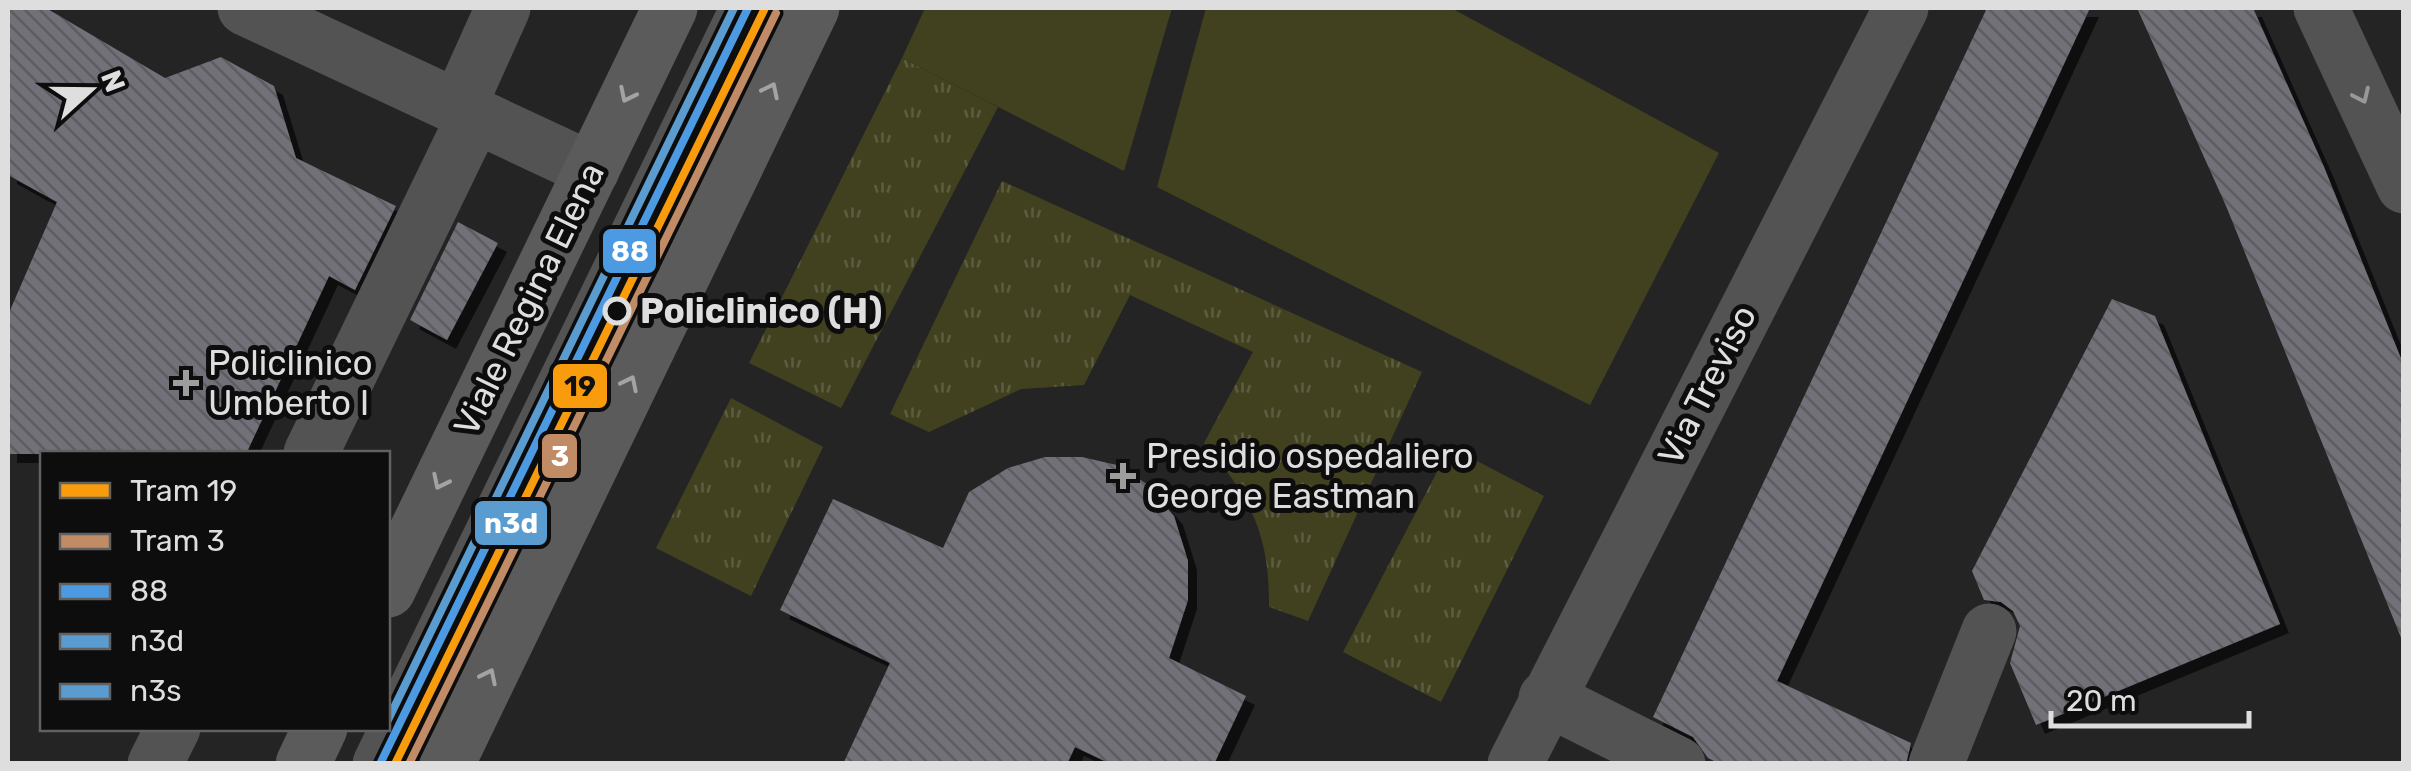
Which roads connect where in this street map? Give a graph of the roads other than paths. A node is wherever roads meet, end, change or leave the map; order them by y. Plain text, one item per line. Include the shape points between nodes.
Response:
1 (245, 8) edge
2 (503, 8) edge
3 (670, 8) edge
4 (748, 8) edge
5 (812, 8) edge
6 (1901, 8) edge
7 (2321, 8) edge
8 (466, 111) junction
9 (592, 170) junction
10 (2404, 186) edge
11 (312, 451) edge
12 (390, 586) edge
13 (1989, 630) dead end
14 (1546, 698) junction
15 (172, 731) edge
16 (319, 731) edge
17 (155, 764) edge
18 (303, 764) edge
19 (380, 764) edge
20 (446, 764) edge
21 (1515, 764) edge
22 (1678, 764) edge
23 (1936, 764) edge

1 - 8 street
2 - 8 street
3 -> 9 main road, Viale Regina Elena
4 - 19 street, Viale Regina Elena
20 -> 5 main road
6 - 14 street, Via Treviso
7 -> 10 street
8 - 9 street
8 - 11 street
9 -> 12 main road, Viale Regina Elena
13 - 23 street
14 - 21 street, Via Treviso
14 - 22 street
15 - 17 street
16 - 18 main road

